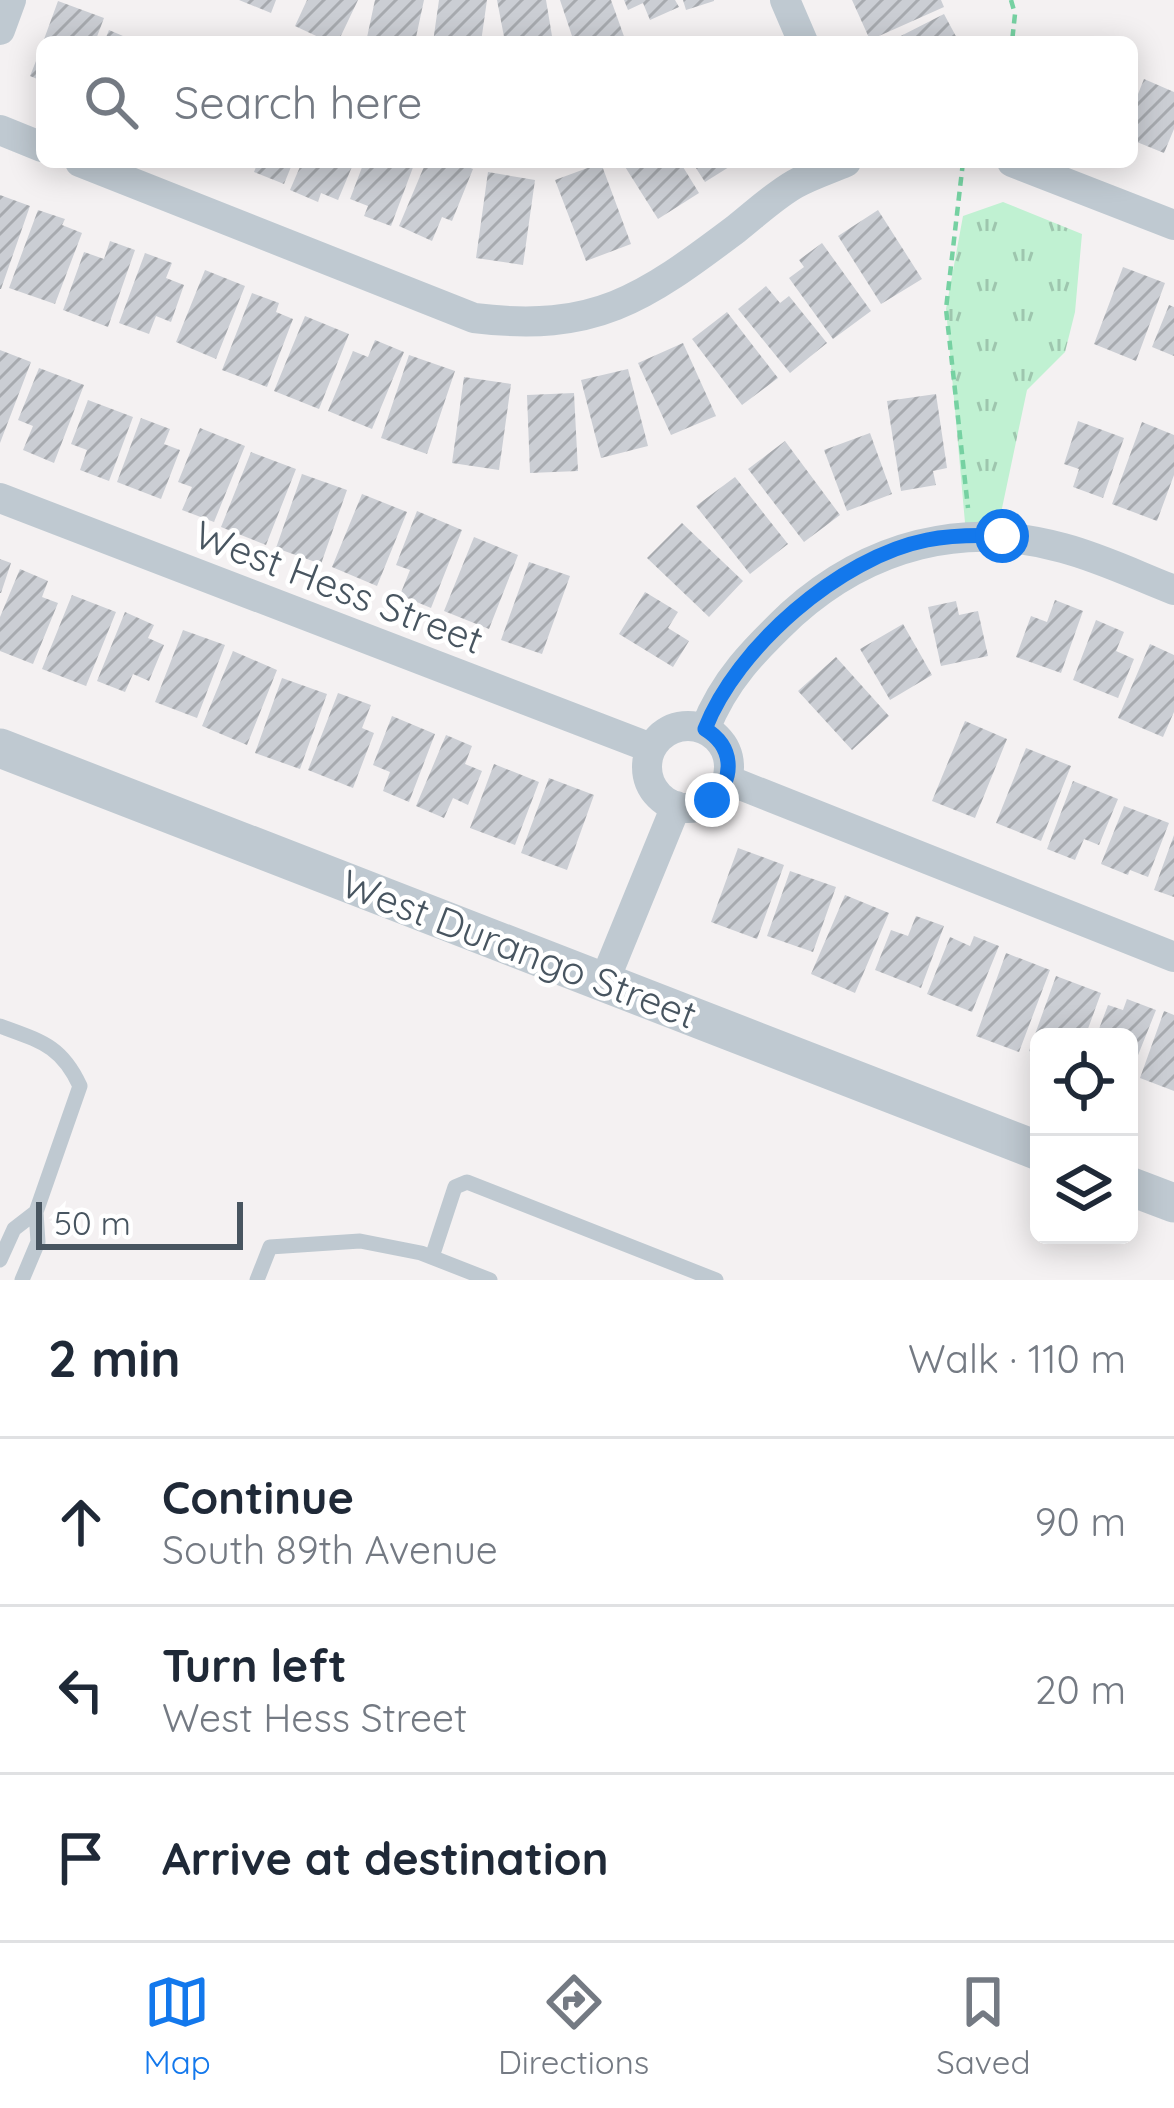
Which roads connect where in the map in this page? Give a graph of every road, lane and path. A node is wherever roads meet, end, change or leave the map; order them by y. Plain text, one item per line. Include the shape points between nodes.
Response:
1 (11, 0) edge
2 (785, 0) edge
3 (1011, 0) edge
4 (0, 30) edge
5 (800, 36) edge
6 (1013, 36) edge
7 (0, 130) edge
8 (36, 145) edge
9 (95, 168) edge
10 (832, 168) edge
11 (962, 168) edge
12 (1027, 168) edge
13 (1174, 225) edge
14 (0, 498) edge
15 (966, 534) junction
16 (1174, 590) edge
17 (705, 729) junction
18 (0, 748) edge
19 (651, 748) junction
20 (728, 780) junction
21 (676, 806) junction
22 (1174, 956) edge
23 (604, 982) junction
24 (0, 1026) edge
25 (1030, 1148) edge
26 (1138, 1189) edge
27 (1174, 1203) edge
28 (36, 1212) junction
29 (432, 1257) junction
30 (0, 1260) edge
31 (22, 1280) edge
32 (257, 1280) edge
33 (490, 1280) edge
34 (716, 1280) edge

1 - 4 street
2 - 5 street
3 - 6 path
7 - 8 street
9 - 10 street via 474,318 525,325 621,306 794,185
11 - 15 path via 946,309
12 - 13 street
14 - 19 street, West Hess Street
15 - 16 street via 1064,548
15 - 17 street via 878,557 801,606 729,678
17 - 19 street via 680,726
17 - 20 street via 726,750
18 - 23 street, West Durango Street
19 - 21 street via 648,776
20 - 21 street via 701,806
20 - 22 street
21 - 23 street
23 - 25 street, West Durango Street
24 - 28 lane via 50,1045 80,1086
26 - 27 street
28 - 30 lane via 14,1229
28 - 31 lane via 38,1242
29 - 32 lane via 360,1241 270,1247
29 - 33 lane
29 - 34 lane via 455,1187 467,1182

